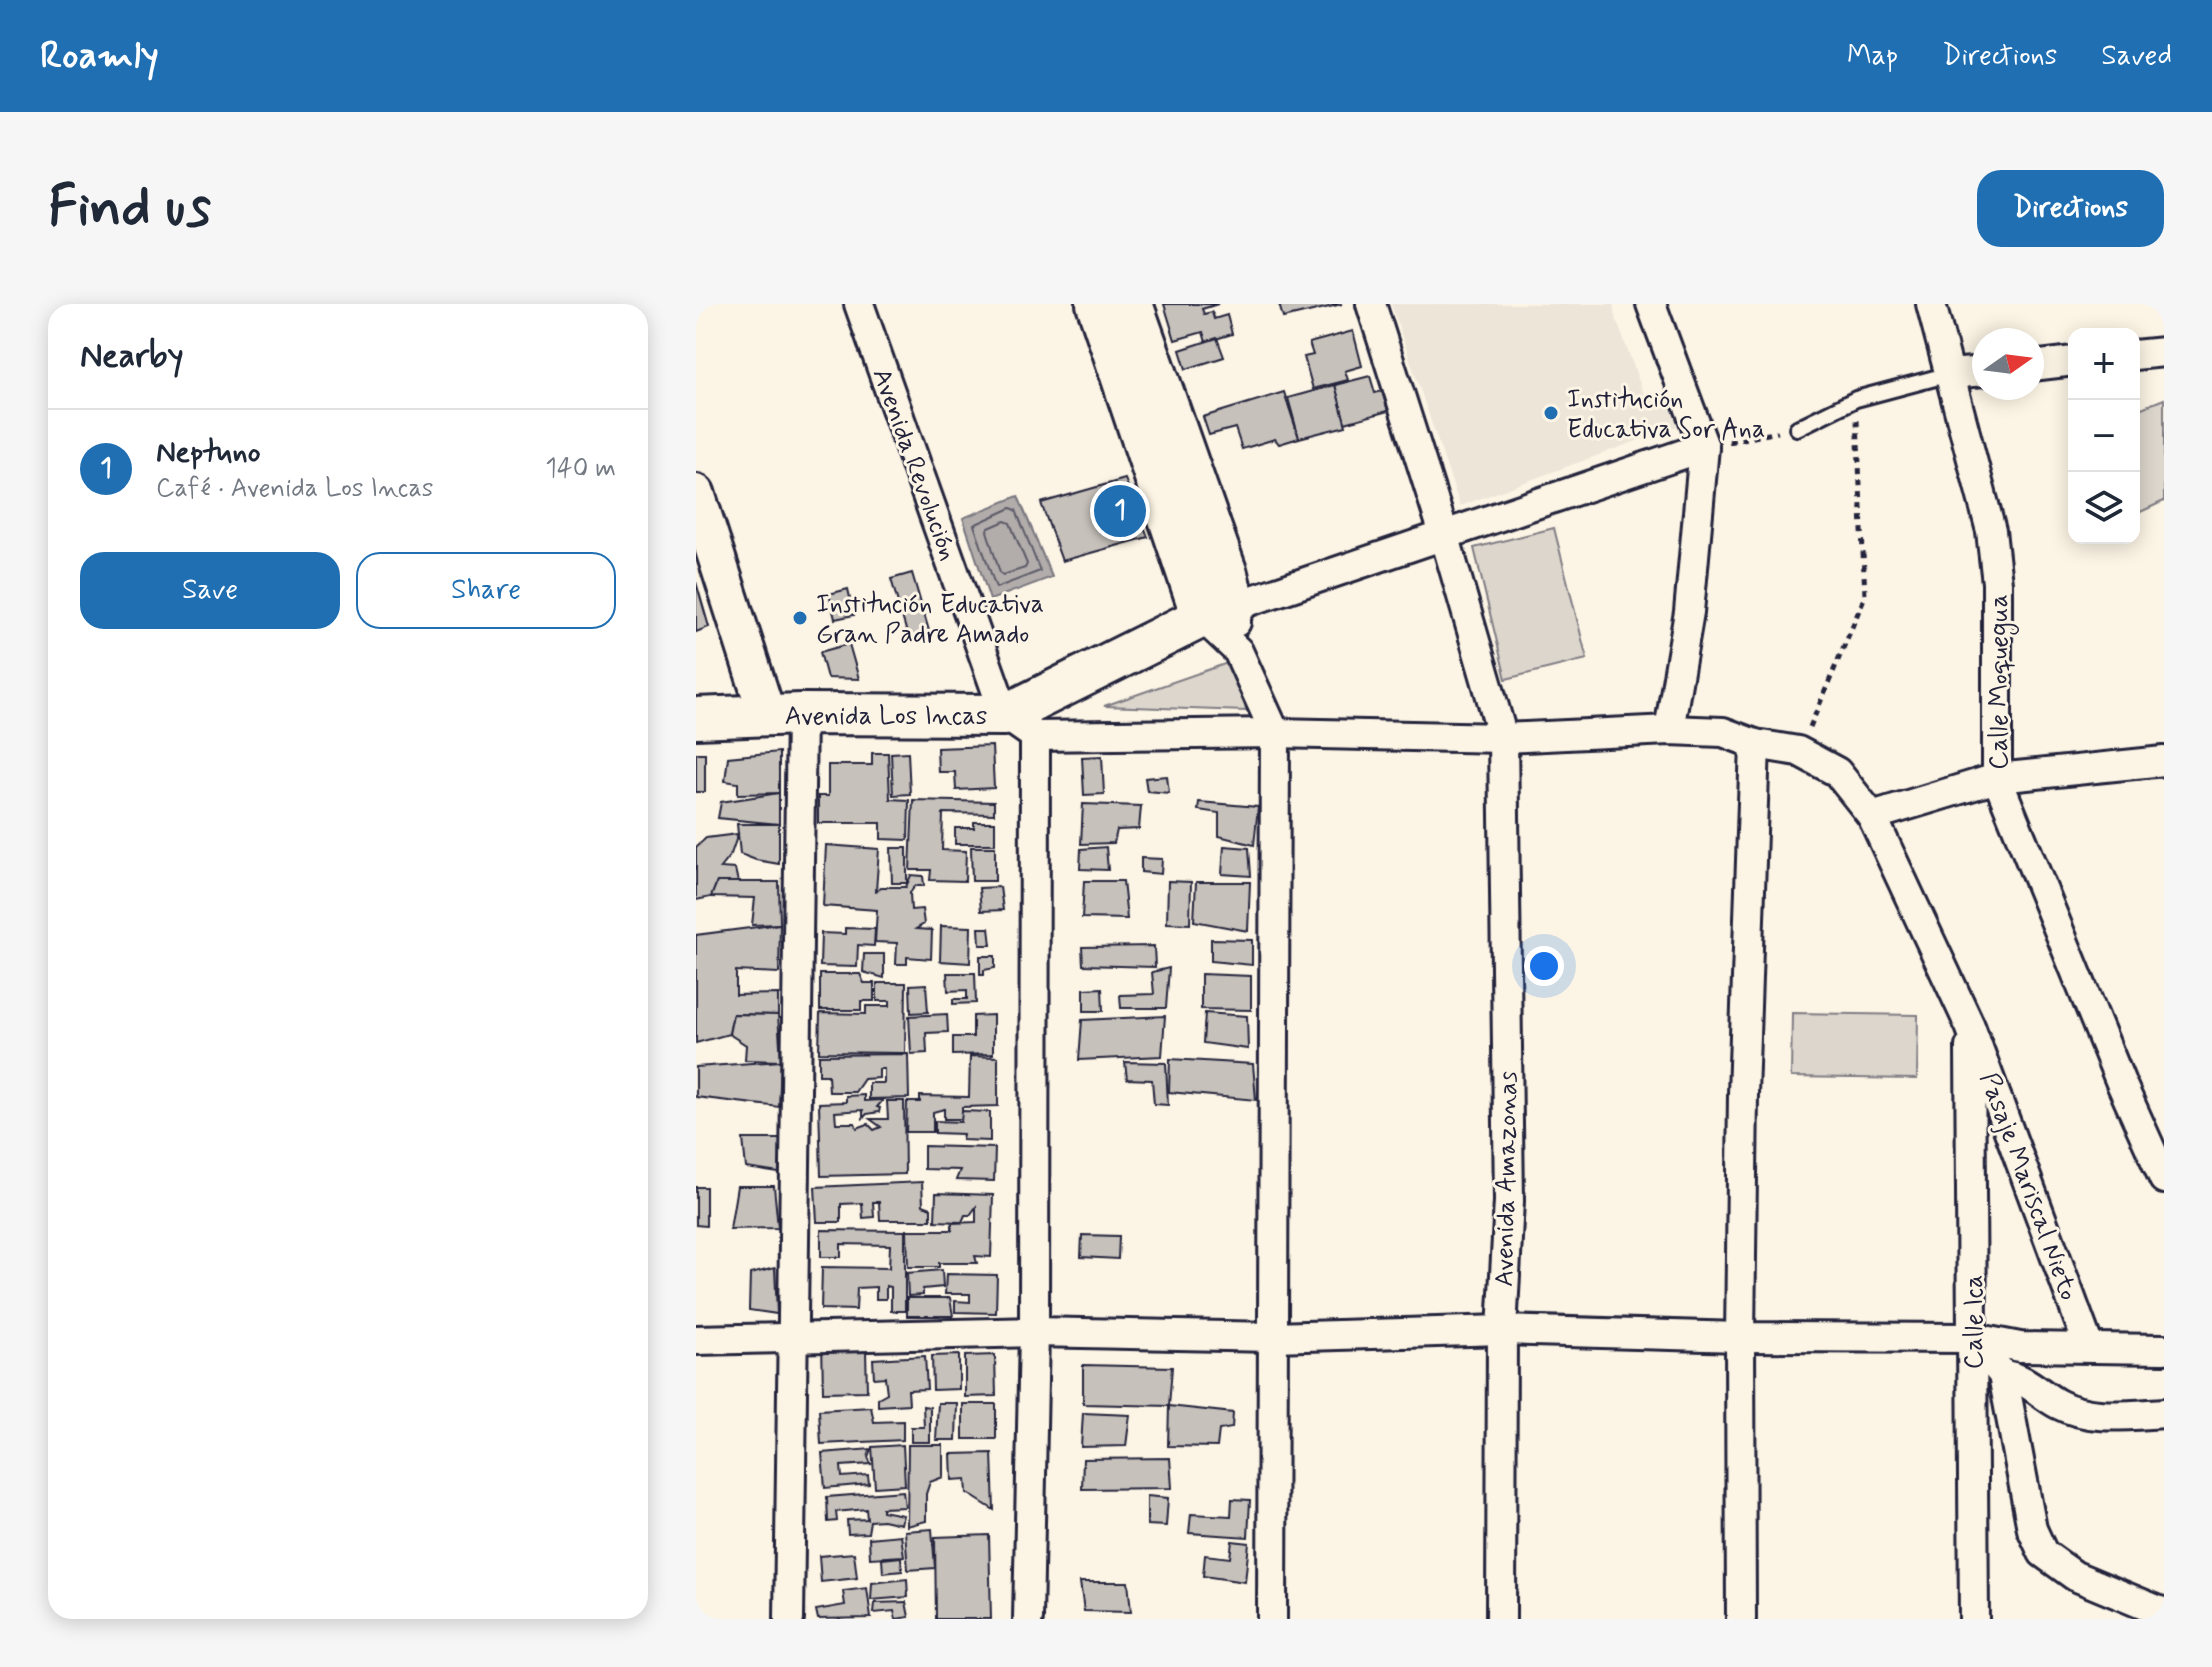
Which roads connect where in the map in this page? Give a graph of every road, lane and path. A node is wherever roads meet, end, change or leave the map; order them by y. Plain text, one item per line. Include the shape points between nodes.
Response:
1 (859, 304) edge
2 (1097, 304) edge
3 (1132, 304) edge
4 (1371, 304) edge
5 (1651, 304) edge
6 (1931, 304) edge
7 (2164, 352) edge
8 (2140, 354) edge
9 (2068, 362) edge
10 (2044, 365) edge
11 (1972, 372) edge
12 (1950, 374) junction
13 (1856, 399) junction
14 (1797, 428) joint
15 (1704, 447) junction
16 (696, 493) edge
17 (1444, 534) junction
18 (1219, 612) junction
19 (784, 714) junction
20 (696, 718) edge
21 (1020, 726) junction
22 (1669, 730) junction
23 (1275, 733) junction
24 (1503, 738) junction
25 (1755, 744) junction
26 (1798, 751) junction
27 (2164, 761) edge
28 (1997, 778) junction
29 (1872, 816) junction
30 (1970, 1026) junction
31 (2164, 1179) edge
32 (1502, 1330) junction
33 (1034, 1332) junction
34 (1273, 1337) junction
35 (1740, 1337) junction
36 (791, 1338) junction
37 (1973, 1338) junction
38 (696, 1340) edge
39 (2089, 1347) junction
40 (2164, 1349) edge
41 (2003, 1375) junction
42 (2164, 1413) edge
43 (2164, 1613) edge
44 (789, 1619) edge
45 (1028, 1619) edge
46 (1272, 1619) edge
47 (1501, 1619) edge
48 (1741, 1619) edge
49 (1974, 1619) edge

1 - 21 street, Avenida Revolución
2 - 18 main road
3 - 18 main road via 1227,574
4 - 17 street, Avenida Amazonas
5 - 15 street
6 - 12 street, Calle Moquegua
7 - 8 street
9 - 10 street
11 - 12 street
12 - 13 lane
12 - 28 street, Calle Moquegua via 1991,531 1996,570
13 - 14 lane
13 - 26 path via 1865,596
14 - 15 path
15 - 17 street
15 - 22 street via 1689,612
16 - 19 street
17 - 18 street
17 - 24 street, Avenida Amazonas
18 - 21 main road, Avenida Los Incas
18 - 23 street
19 - 20 main road, Avenida Los Incas
19 - 21 main road, Avenida Los Incas
19 - 36 street
21 - 23 street, Pasaje Mariscal Nieto
21 - 33 street, Avenida Revolución
22 - 24 street, Pasaje Mariscal Nieto
22 - 25 street, Pasaje Mariscal Nieto via 1723,732
23 - 24 street, Pasaje Mariscal Nieto
23 - 34 street
24 - 32 street, Avenida Amazonas via 1509,1201
25 - 26 street, Pasaje Mariscal Nieto
25 - 35 street
26 - 29 street, Pasaje Mariscal Nieto via 1837,772
27 - 28 street
28 - 29 street
28 - 31 street, Calle Moquegua
29 - 30 street, Pasaje Mariscal Nieto
30 - 37 street, Calle Ica
30 - 39 street, Pasaje Mariscal Nieto
32 - 34 street
32 - 35 street
32 - 47 street, Avenida Amazonas
33 - 34 street
33 - 36 street
33 - 45 street, Avenida Revolución
34 - 46 street
35 - 37 street
35 - 48 street
36 - 38 street
36 - 44 street
37 - 39 street via 2020,1347
37 - 41 street
37 - 49 street, Calle Ica
39 - 40 street
41 - 42 street via 2017,1376 2080,1413
41 - 43 street via 2032,1529 2043,1553 2075,1576

